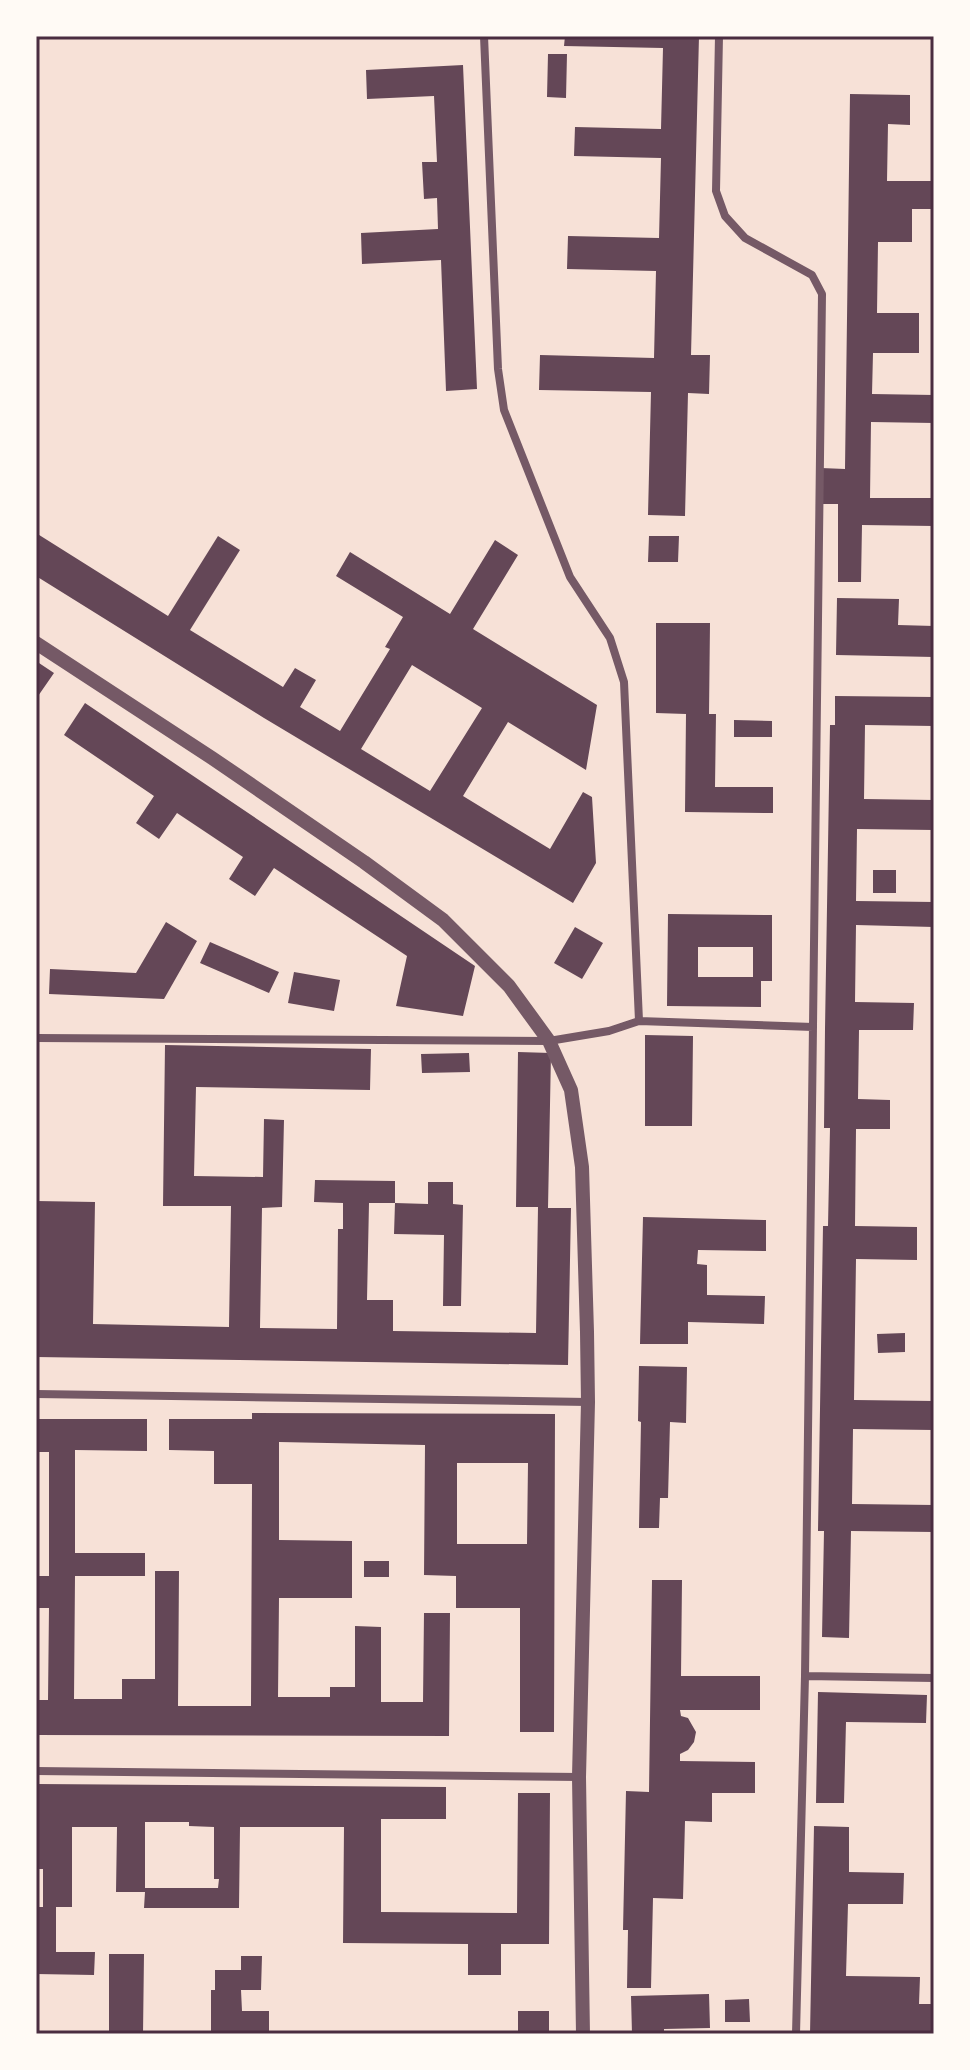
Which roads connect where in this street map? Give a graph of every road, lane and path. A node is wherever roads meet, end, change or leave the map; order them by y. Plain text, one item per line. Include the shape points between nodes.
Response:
1 (484, 36) edge
2 (719, 36) edge
3 (36, 643) edge
4 (639, 1021) junction
5 (813, 1027) junction
6 (36, 1038) edge
7 (549, 1041) junction
8 (36, 1394) edge
9 (588, 1402) junction
10 (805, 1676) junction
11 (934, 1678) edge
12 (36, 1771) edge
13 (579, 1777) junction
14 (583, 2034) edge
15 (796, 2034) edge

1 - 4 street via 504,410 570,577 610,638 624,682
2 - 5 street via 716,191 725,216 745,238 812,275 822,294
3 - 7 street via 443,920 509,986
4 - 5 street
4 - 7 street
5 - 10 street
6 - 7 street
7 - 9 street via 571,1090 582,1167
8 - 9 street
9 - 13 street
10 - 11 street
10 - 15 street
12 - 13 street
13 - 14 street

